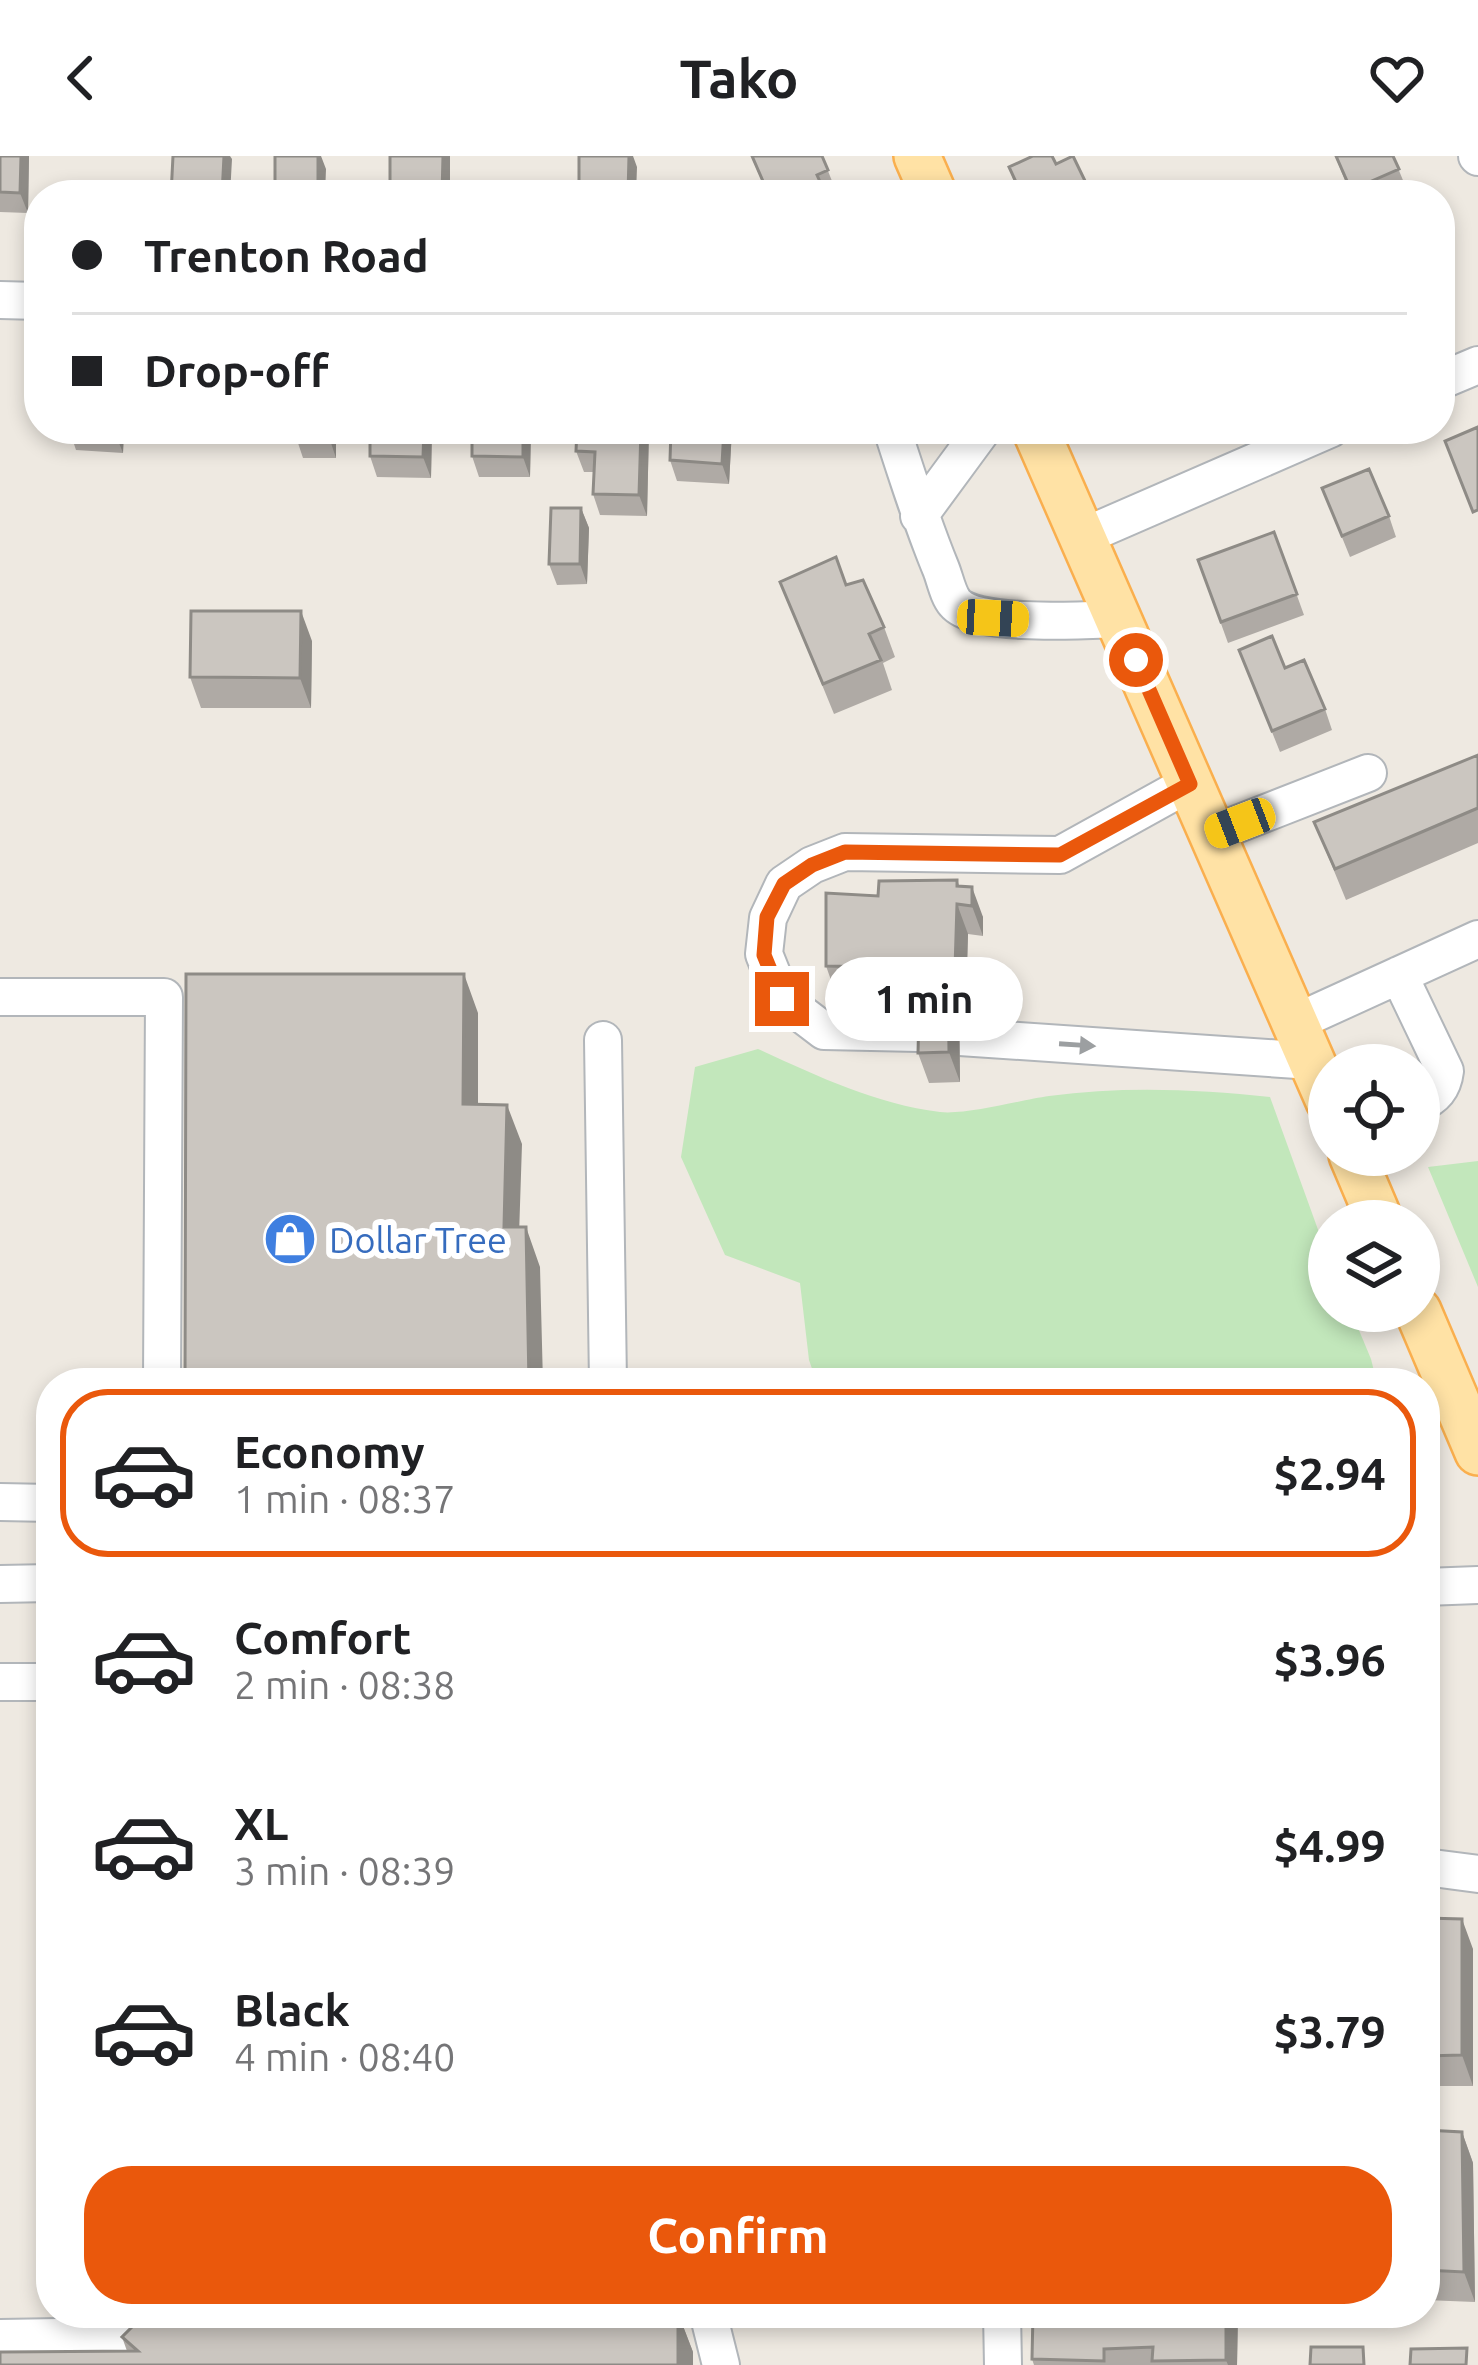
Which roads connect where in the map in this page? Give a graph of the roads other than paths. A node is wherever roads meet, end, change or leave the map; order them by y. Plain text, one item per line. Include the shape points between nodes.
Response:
1 (897, 444) edge
2 (972, 444) edge
3 (1042, 444) edge
4 (1296, 444) edge
5 (920, 516) junction
6 (1082, 537) junction
7 (1118, 619) junction
8 (1368, 772) dead end
9 (1190, 784) junction
10 (1212, 834) junction
11 (1478, 939) edge
12 (1399, 975) junction
13 (0, 998) edge
14 (919, 1034) edge
15 (960, 1037) dead end
16 (603, 1040) dead end
17 (1330, 1044) edge
18 (1431, 1044) edge
19 (1308, 1053) edge
20 (1308, 1062) edge
21 (1427, 1332) edge
22 (162, 1368) edge
23 (608, 1368) edge
24 (1478, 1452) edge
25 (0, 1502) edge
26 (36, 1503) edge
27 (36, 1583) edge
28 (0, 1584) edge
29 (1478, 1585) edge
30 (1440, 1586) edge
31 (0, 1682) edge
32 (36, 1682) edge
33 (1440, 1869) edge
34 (1478, 1874) edge
35 (138, 2328) edge
36 (712, 2328) edge
37 (1002, 2328) edge
38 (0, 2338) edge
39 (721, 2365) edge
40 (1003, 2365) edge

1 - 5 street
2 - 5 street
3 - 6 main road
4 - 6 street
5 - 7 street via 955,604 969,612
6 - 7 main road
7 - 9 main road
8 - 10 street
9 - 10 main road
9 - 14 street via 1060,855 845,852 784,884 767,917 764,955 782,999 824,1031
10 - 19 main road
11 - 12 street
12 - 17 street
12 - 18 street
13 - 22 street via 164,997
15 -> 20 street
16 - 23 street
21 - 24 main road
25 - 26 street
27 - 28 street
29 - 30 street
31 - 32 street
33 - 34 street
35 - 38 street via 118,2336
36 - 39 street
37 - 40 street

